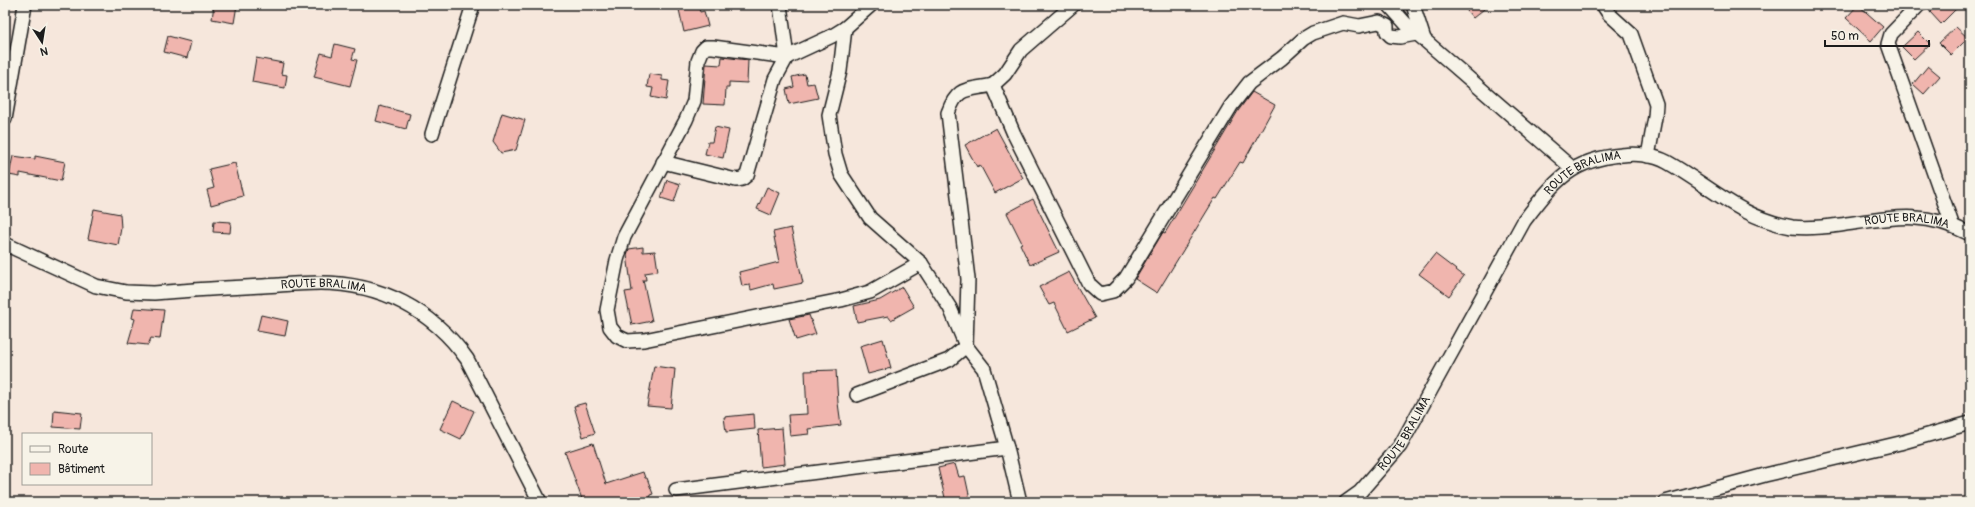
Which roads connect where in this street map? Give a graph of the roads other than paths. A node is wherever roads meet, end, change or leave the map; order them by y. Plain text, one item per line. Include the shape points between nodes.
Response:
1 (473, 5) edge
2 (780, 5) edge
3 (871, 5) edge
4 (1073, 5) edge
5 (1389, 5) edge
6 (1413, 5) edge
7 (1603, 5) edge
8 (1919, 5) edge
9 (28, 6) edge
10 (845, 28) junction
11 (1420, 36) junction
12 (787, 57) junction
13 (993, 86) junction
14 (5, 119) edge
15 (432, 134) dead end
16 (1648, 156) junction
17 (663, 162) junction
18 (1572, 168) junction
19 (1952, 224) junction
20 (1970, 234) edge
21 (5, 244) edge
22 (921, 263) junction
23 (966, 346) junction
24 (857, 395) dead end
25 (1970, 423) edge
26 (1007, 448) junction
27 (676, 490) dead end
28 (540, 502) edge
29 (1020, 502) edge
30 (1346, 502) edge
31 (1665, 502) edge

1 - 15 street
2 - 12 street
3 - 10 street
4 - 13 street via 1021,50 1005,74
5 - 11 street
6 - 11 street
7 - 16 street via 1631,34 1656,104
8 - 19 street via 1891,34 1888,44
9 - 14 street
10 - 12 street
10 - 22 street via 840,71 829,115 841,174 870,218
11 - 13 street via 1393,37 1388,34 1385,24 1379,22 1359,26 1343,23 1331,25 1303,38 1249,83 1240,94 1126,278 1112,290 1100,294 1089,284 1014,134
11 - 18 street
12 - 17 street via 706,47 698,61 694,101
12 - 17 street via 775,79 747,175 736,180
13 - 23 street via 959,93 954,97 948,113 968,279
16 - 18 street, ROUTE BRALIMA via 1602,156
16 - 19 street, ROUTE BRALIMA via 1665,161 1739,210 1793,227 1818,227 1904,217 1929,218
17 - 22 street via 624,237 617,260 607,310 610,327 617,336 627,341 644,340 841,300 870,292
18 - 30 street, ROUTE BRALIMA via 1548,189 1524,221 1400,446 1360,492
19 - 20 street, ROUTE BRALIMA
21 - 28 street, ROUTE BRALIMA via 96,286 126,292 154,293 321,283 362,287 398,299 428,316 454,340 467,359
22 - 23 street via 950,308
23 - 24 street via 949,360
23 - 26 street via 984,369
25 - 31 street
26 - 27 street
26 - 29 street

